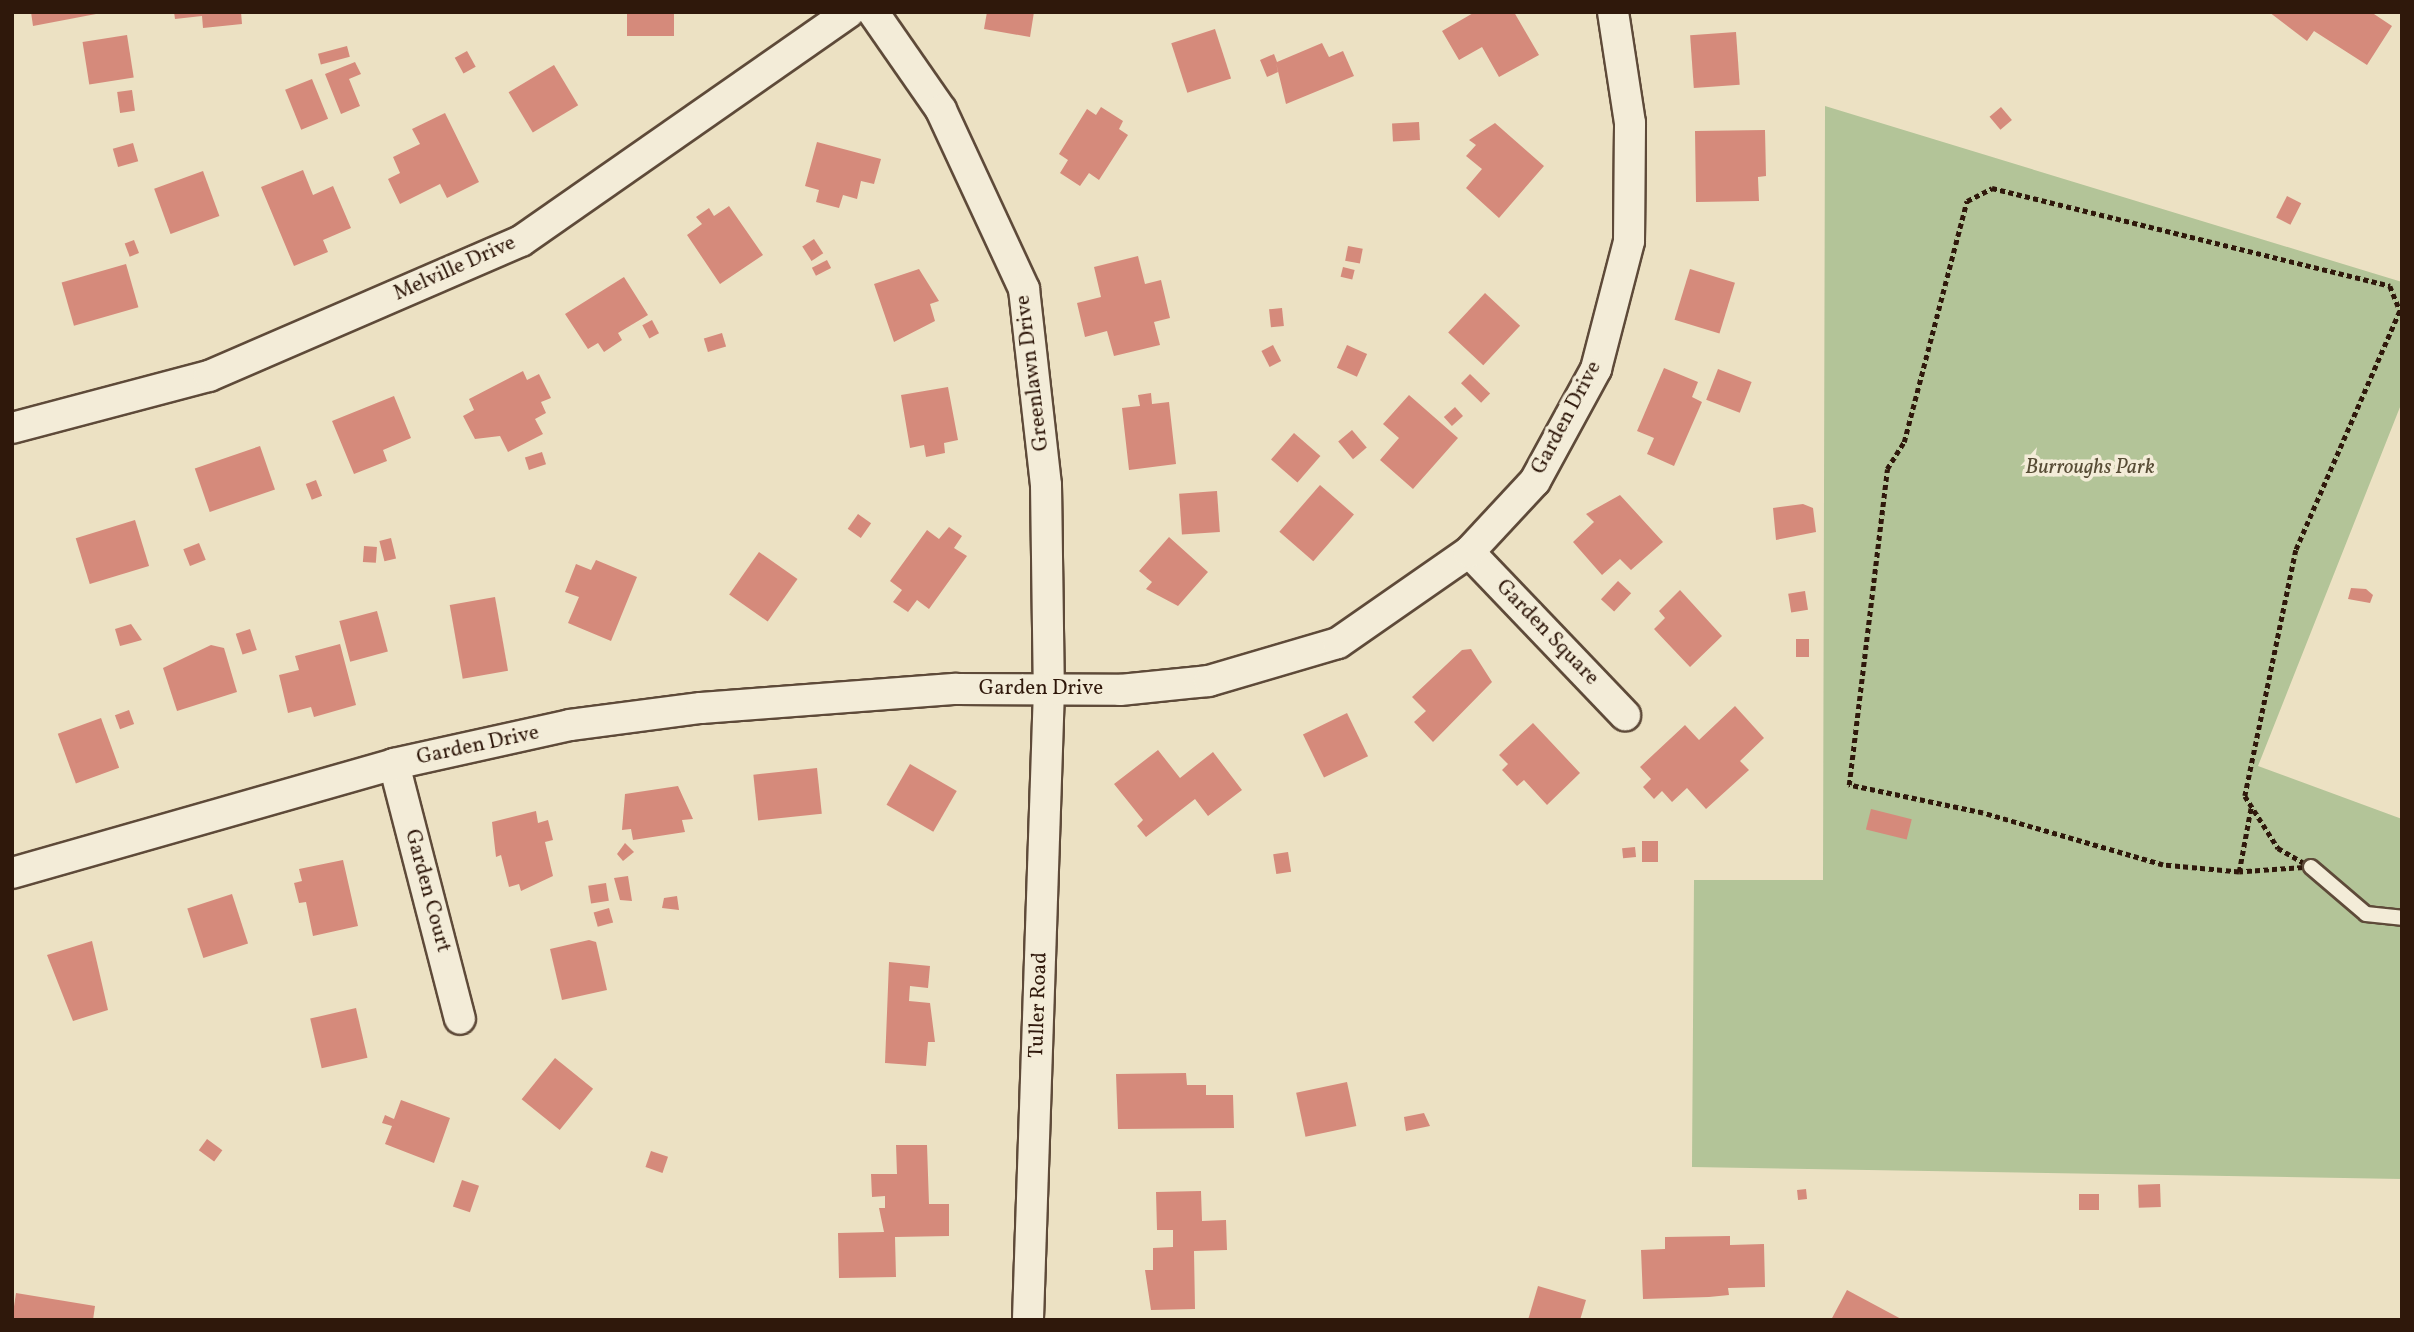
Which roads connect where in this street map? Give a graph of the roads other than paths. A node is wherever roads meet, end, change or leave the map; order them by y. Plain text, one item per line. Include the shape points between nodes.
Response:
1 (849, 12) edge
2 (873, 12) edge
3 (1612, 12) edge
4 (12, 428) edge
5 (1469, 552) junction
6 (1049, 689) junction
7 (1625, 715) dead end
8 (394, 764) junction
9 (2311, 867) road end
10 (12, 873) edge
11 (2402, 918) edge
12 (460, 1019) dead end
13 (1028, 1320) edge

1 - 4 street, Melville Drive via 521,241 209,376
2 - 6 street, Greenlawn Drive via 941,110 1024,289 1046,485
3 - 5 street, Garden Drive via 1630,123 1629,241 1596,369 1535,481
5 - 6 street, Garden Drive via 1338,643 1209,681
5 - 7 street, Garden Square
6 - 8 street, Garden Drive via 957,689 701,708 570,725
6 - 13 street, Tuller Road
8 - 10 street, Garden Drive
8 - 12 street, Garden Court
9 - 11 lane via 2366,914

